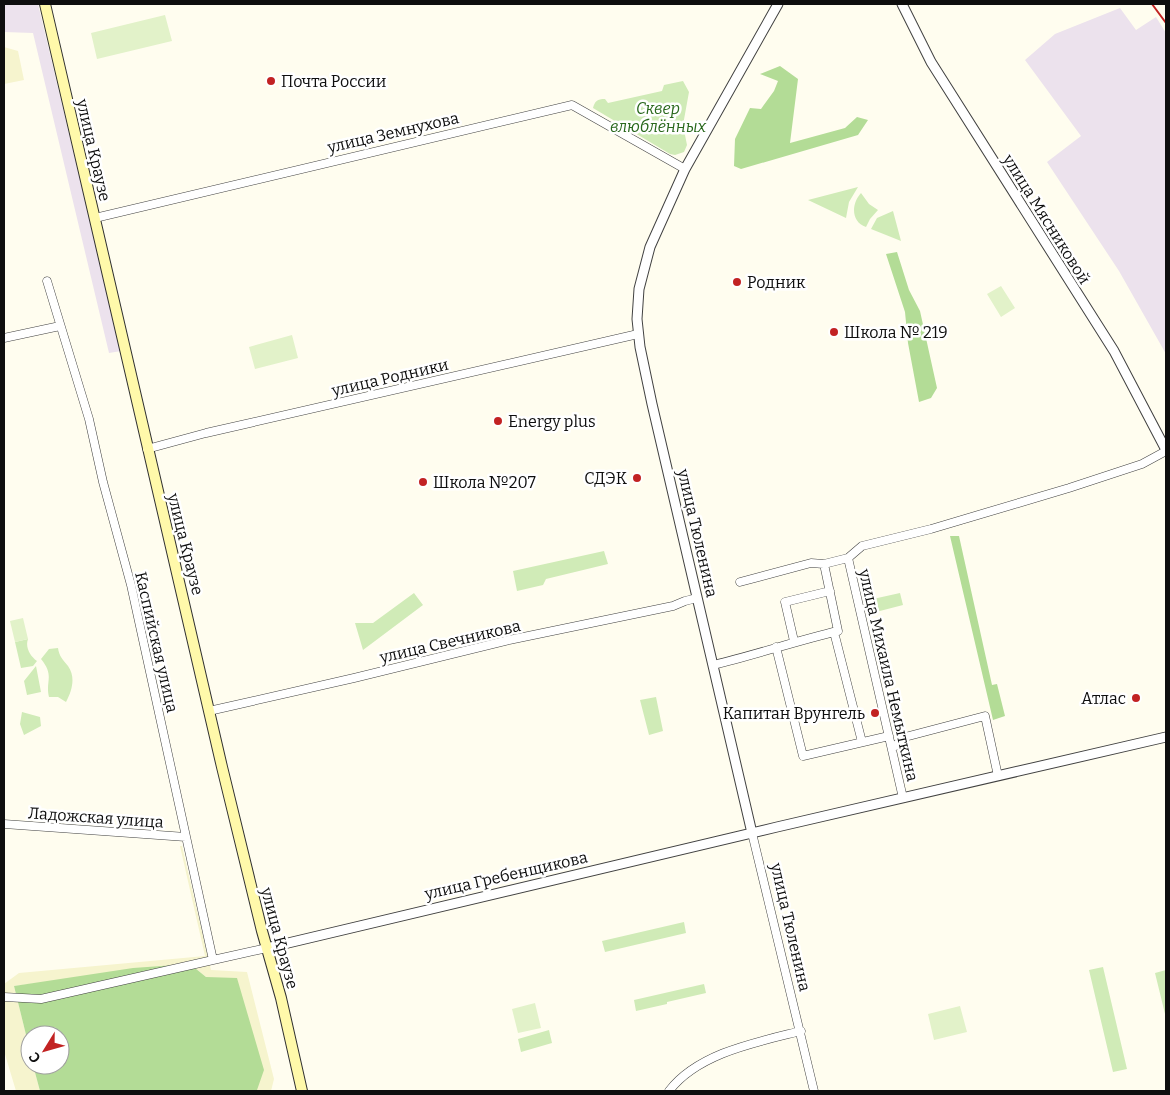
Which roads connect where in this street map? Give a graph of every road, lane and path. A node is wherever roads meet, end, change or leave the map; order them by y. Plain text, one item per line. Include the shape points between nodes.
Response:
1 (45, 4) edge
2 (778, 4) edge
3 (902, 4) edge
4 (685, 169) junction
5 (95, 218) junction
6 (47, 281) dead end
7 (60, 326) junction
8 (638, 334) junction
9 (4, 338) edge
10 (147, 449) junction
11 (1166, 450) edge
12 (848, 558) junction
13 (824, 564) junction
14 (740, 582) dead end
15 (830, 591) junction
16 (698, 598) junction
17 (834, 632) junction
18 (794, 642) junction
19 (776, 647) junction
20 (714, 665) junction
21 (209, 711) junction
22 (889, 736) junction
23 (1166, 737) edge
24 (862, 742) junction
25 (895, 746) dead end
26 (998, 776) junction
27 (903, 798) junction
28 (4, 824) edge
29 (752, 833) junction
30 (186, 837) junction
31 (267, 948) junction
32 (213, 960) junction
33 (4, 997) edge
34 (801, 1031) junction
35 (302, 1091) edge
36 (669, 1091) edge
37 (814, 1091) edge

1 - 5 main road, улица Краузе
2 - 4 street, улица Тюленина
3 - 11 street, улица Мясниковой via 931,62 1114,351
4 - 5 street, улица Земнухова via 572,105
4 - 8 street, улица Тюленина via 650,247 639,290
5 - 10 main road, улица Краузе
6 - 7 street, Каспийская улица
7 - 9 street
7 - 30 street, Каспийская улица via 89,419 131,585
8 - 10 street, улица Родники
8 - 16 street, улица Тюленина
10 - 21 main road, улица Краузе
11 - 12 street via 1142,464 1060,491 862,546
12 - 13 street
12 - 22 street, улица Михаила Немыткина
13 - 14 street via 811,563
13 - 15 street
15 - 17 street via 838,631
15 - 18 street via 785,602
16 - 20 street, улица Тюленина
16 - 21 street, улица Свечникова
17 - 18 street
17 - 24 street
18 - 19 street
19 - 20 street
19 - 24 street via 803,756
20 - 29 street, улица Тюленина
21 - 31 main road, улица Краузе
22 - 24 street
22 - 27 street, улица Михаила Немыткина
23 - 26 street, улица Гребенщикова
25 - 26 street via 905,737 985,716
26 - 27 street, улица Гребенщикова
27 - 29 street, улица Гребенщикова
28 - 30 street, Ладожская улица
29 - 31 street, улица Гребенщикова
29 - 34 street, улица Тюленина
30 - 32 street, Каспийская улица
31 - 32 street
31 - 35 main road, улица Краузе
32 - 33 street via 40,999
34 - 36 street via 713,1057
34 - 37 street, улица Тюленина

